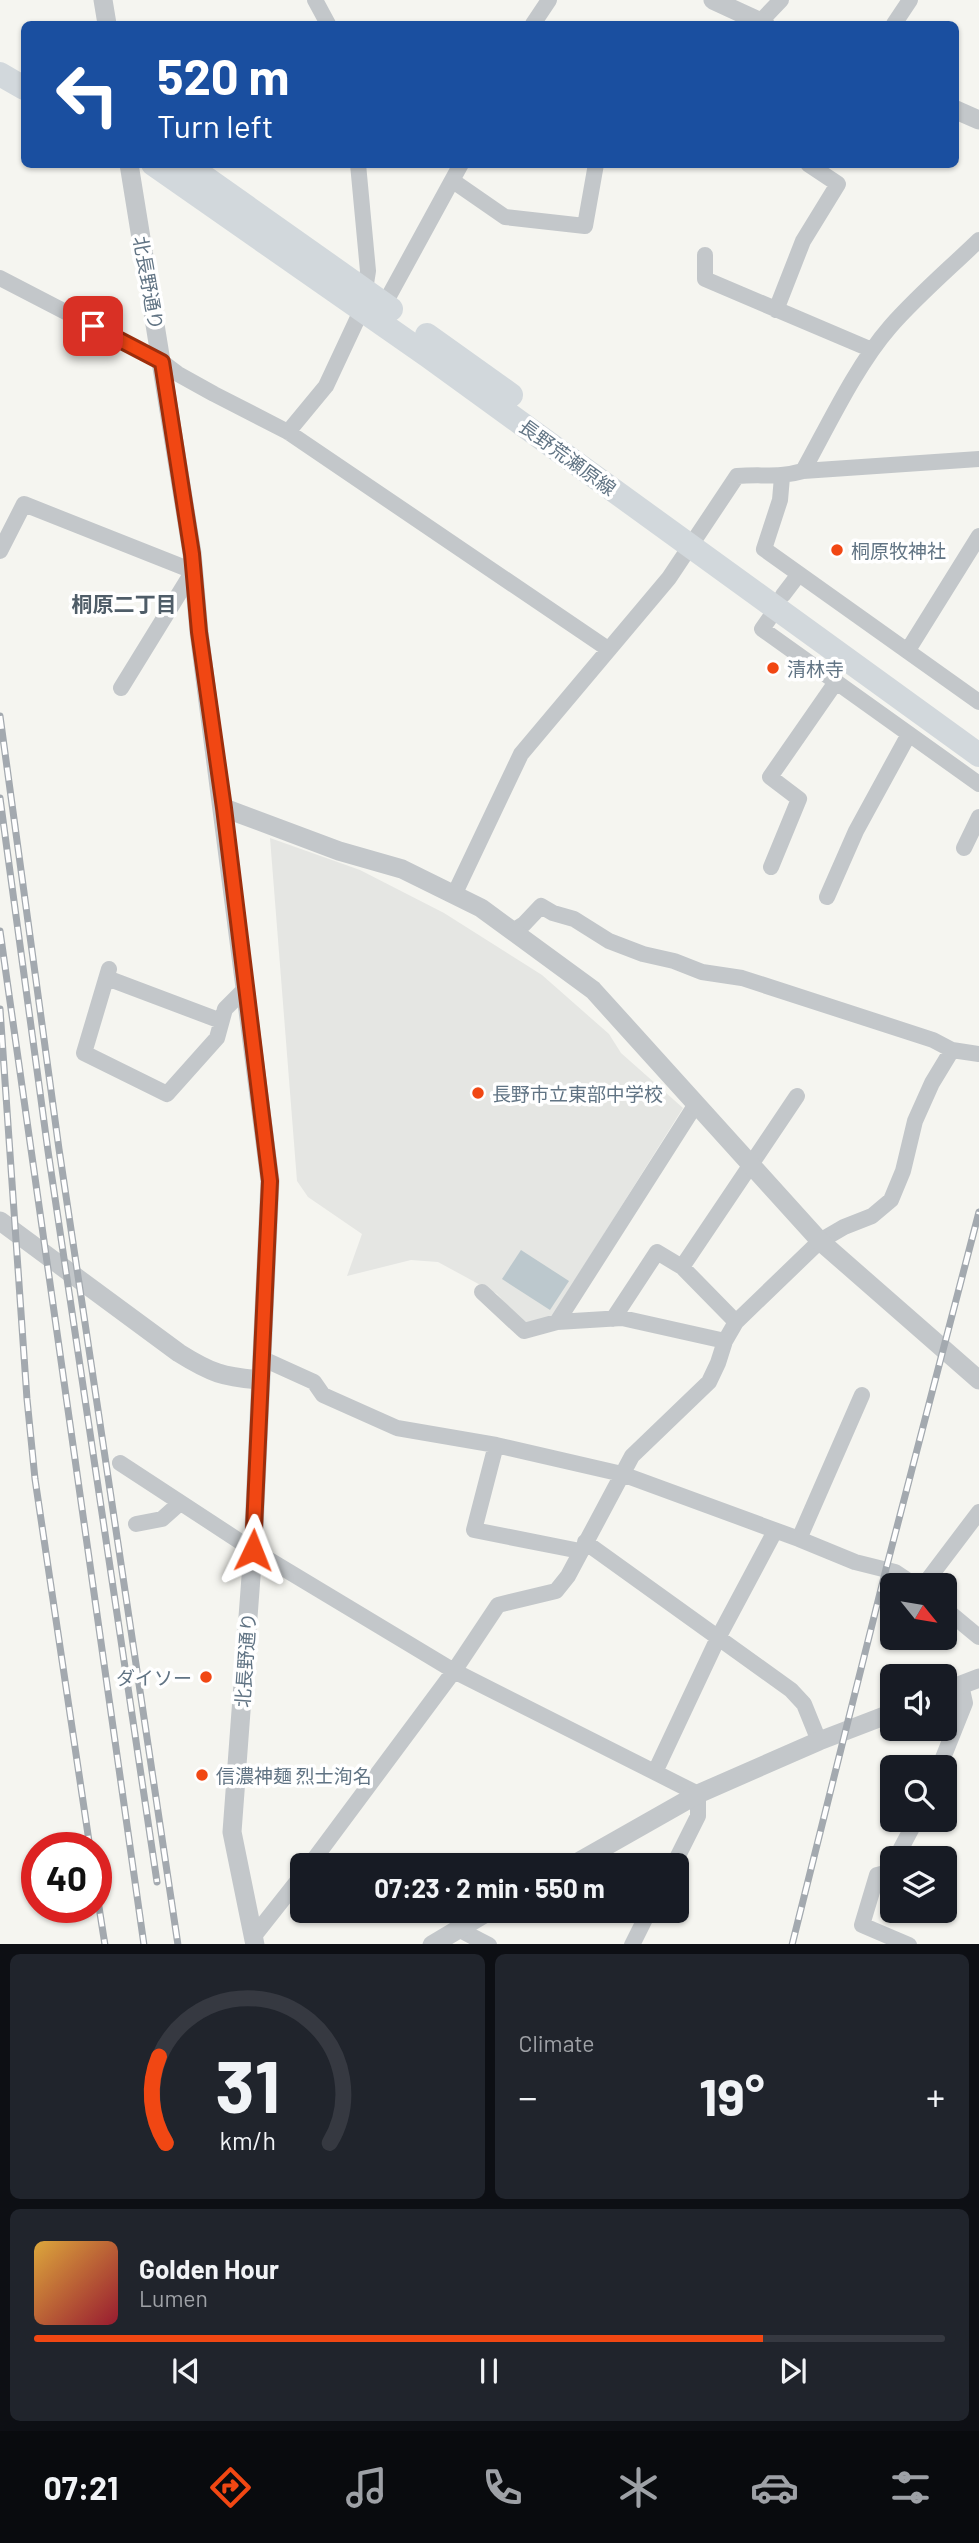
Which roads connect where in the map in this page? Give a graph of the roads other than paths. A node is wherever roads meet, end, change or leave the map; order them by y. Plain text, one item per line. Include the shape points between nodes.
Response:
1 (103, 0) edge
2 (315, 0) edge
3 (549, 0) edge
4 (713, 0) edge
5 (781, 0) edge
6 (910, 0) edge
7 (106, 21) edge
8 (326, 21) edge
9 (535, 21) edge
10 (758, 21) edge
11 (764, 21) edge
12 (896, 21) edge
13 (0, 56) edge
14 (21, 67) edge
15 (0, 75) edge
16 (21, 86) edge
17 (959, 111) edge
18 (979, 120) edge
19 (130, 168) edge
20 (159, 168) edge
21 (191, 168) edge
22 (358, 168) edge
23 (459, 168) edge
24 (595, 168) edge
25 (814, 168) edge
26 (453, 181) junction
27 (979, 240) edge
28 (705, 255) dead end
29 (0, 278) edge
30 (371, 302) junction
31 (776, 310) junction
32 (872, 350) junction
33 (162, 362) junction
34 (288, 432) junction
35 (979, 459) edge
36 (803, 471) junction
37 (782, 477) junction
38 (693, 540) junction
39 (976, 547) edge
40 (0, 551) edge
41 (193, 571) junction
42 (799, 574) junction
43 (780, 602) junction
44 (608, 649) junction
45 (908, 650) junction
46 (836, 682) junction
47 (121, 688) dead end
48 (978, 698) edge
49 (909, 734) junction
50 (979, 735) edge
51 (979, 755) edge
52 (979, 784) edge
53 (224, 808) junction
54 (979, 817) edge
55 (964, 848) dead end
56 (771, 867) dead end
57 (454, 895) junction
58 (827, 897) dead end
59 (513, 931) junction
60 (246, 988) junction
61 (221, 1021) junction
62 (952, 1050) junction
63 (979, 1052) edge
64 (797, 1096) dead end
65 (696, 1104) junction
66 (750, 1165) junction
67 (0, 1221) edge
68 (820, 1241) junction
69 (682, 1267) junction
70 (482, 1292) dead end
71 (613, 1319) junction
72 (557, 1322) junction
73 (736, 1322) junction
74 (725, 1341) junction
75 (261, 1358) junction
76 (975, 1371) edge
77 (260, 1380) junction
78 (862, 1395) dead end
79 (496, 1445) junction
80 (120, 1463) dead end
81 (622, 1474) junction
82 (180, 1503) junction
83 (979, 1512) edge
84 (136, 1524) dead end
85 (775, 1531) junction
86 (799, 1539) junction
87 (582, 1546) junction
88 (253, 1550) junction
89 (896, 1573) edge
90 (933, 1573) edge
91 (957, 1619) edge
92 (979, 1637) edge
93 (718, 1638) junction
94 (454, 1671) junction
95 (962, 1685) edge
96 (880, 1718) edge
97 (819, 1741) junction
98 (944, 1755) edge
99 (655, 1772) junction
100 (698, 1794) junction
101 (319, 1853) edge
102 (594, 1853) edge
103 (680, 1853) edge
104 (880, 1874) edge
105 (290, 1892) edge
106 (468, 1923) edge
107 (643, 1923) edge
108 (458, 1929) junction
109 (255, 1940) edge
110 (432, 1944) edge
111 (489, 1944) edge
112 (632, 1944) edge
113 (909, 1944) edge

1 - 7 street
2 - 8 street
3 - 9 street
4 - 10 street
5 - 11 street
6 - 12 street
13 - 14 main road
15 - 16 main road
17 - 18 street
19 - 33 street, 北長野通り
20 - 30 main road, 長野荒瀬原線
21 - 30 main road, 長野荒瀬原線
22 - 30 street
23 - 26 street
24 - 26 street via 584,226 505,217
25 - 31 street via 838,184 803,241
26 - 30 street
27 - 32 street
28 - 31 street via 705,279
29 - 33 street
30 - 34 street via 326,386
30 - 38 main road, 長野荒瀬原線
31 - 32 street
32 - 36 street
33 - 34 street
33 - 41 street, 北長野通り
34 - 44 street
35 - 36 street
36 - 37 street
37 - 38 street via 737,476
37 - 42 street via 780,500 764,549
38 - 43 main road, 長野荒瀬原線
38 - 44 street via 656,595
39 - 45 street
40 - 41 street via 24,504
41 - 47 street
41 - 53 street, 北長野通り
42 - 43 street
42 - 45 street
43 - 46 street via 762,629
43 - 50 main road, 長野荒瀬原線
43 - 51 main road, 長野荒瀬原線
44 - 57 street via 521,754
45 - 48 street
46 - 49 street
46 - 56 street via 770,776 799,799
49 - 52 street
49 - 58 street via 856,831
53 - 57 street via 402,869
53 - 60 street, 北長野通り
54 - 55 street
57 - 59 street
59 - 62 street via 541,906 643,954 804,997
59 - 65 street via 593,990
60 - 61 street via 225,1009
60 - 75 street, 北長野通り via 270,1181
61 - 61 street via 217,1038 167,1094 84,1053 108,973
62 - 63 street
62 - 68 street via 915,1121 891,1200 872,1216
64 - 66 street
65 - 66 street
65 - 72 street
66 - 68 street
66 - 69 street
67 - 77 street via 201,1367 227,1377
68 - 73 street
68 - 76 street
69 - 71 street via 657,1252
69 - 73 street
70 - 72 street via 524,1331
71 - 72 street
71 - 74 street
73 - 74 street
74 - 81 street via 709,1382 632,1456
75 - 77 street, 北長野通り
75 - 79 street via 314,1382 323,1395 397,1429
77 - 88 street, 北長野通り
78 - 86 street
79 - 81 street
79 - 87 street via 474,1530
80 - 82 street
81 - 85 street
81 - 87 street
82 - 84 street via 162,1519
82 - 88 street
83 - 90 street
85 - 86 street
85 - 93 street
86 - 89 street
87 - 93 street
87 - 94 street via 556,1591 498,1605
88 - 94 street
88 - 109 street, 北長野通り via 232,1832
91 - 92 street
93 - 97 street via 791,1690 804,1704
93 - 99 street
94 - 99 street
94 - 101 street
95 - 98 street via 965,1703
96 - 97 street
97 - 100 street
99 - 100 street
100 - 102 street
100 - 103 street via 698,1816
104 - 113 street via 862,1925
105 - 109 street
106 - 108 street
107 - 112 street
108 - 110 street
108 - 111 street

